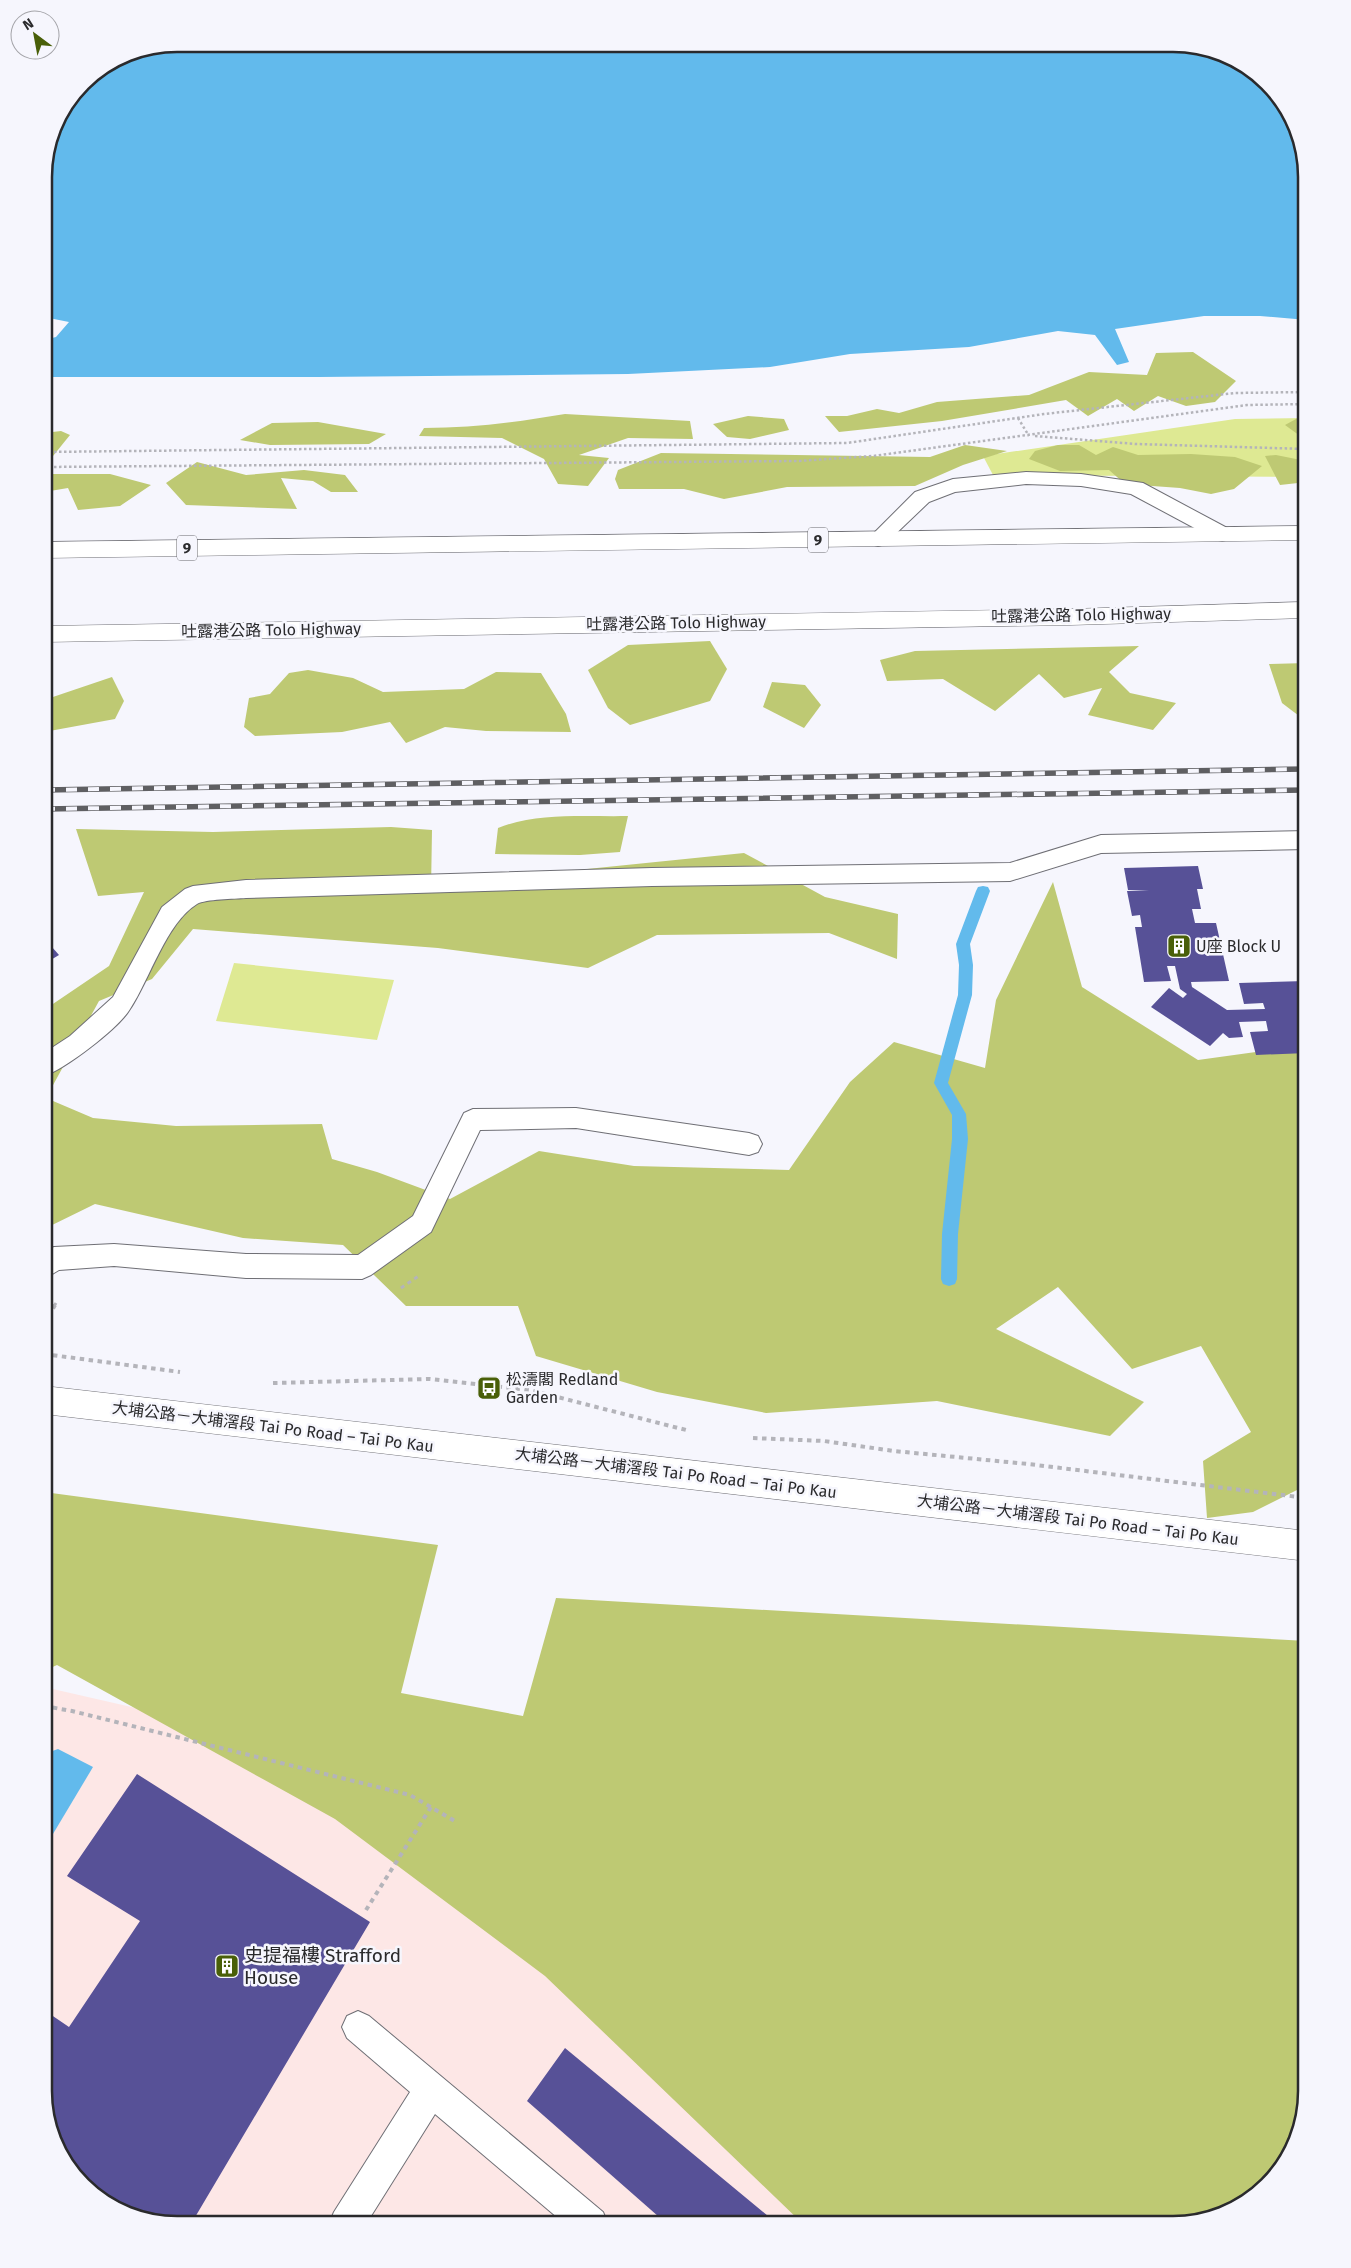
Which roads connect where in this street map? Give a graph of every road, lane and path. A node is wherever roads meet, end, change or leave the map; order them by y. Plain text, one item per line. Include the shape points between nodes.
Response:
1 (1298, 392) edge
2 (1298, 404) edge
3 (1018, 418) junction
4 (1027, 436) junction
5 (1298, 449) edge
6 (53, 452) edge
7 (53, 467) edge
8 (1298, 533) edge
9 (1222, 534) junction
10 (878, 539) junction
11 (53, 550) edge
12 (1298, 610) edge
13 (53, 634) edge
14 (1298, 840) edge
15 (53, 1060) edge
16 (749, 1144) dead end
17 (52, 1260) edge
18 (52, 1355) edge
19 (186, 1373) dead end
20 (263, 1384) dead end
21 (52, 1401) edge
22 (691, 1432) dead end
23 (748, 1438) dead end
24 (1298, 1497) edge
25 (1298, 1545) edge
26 (52, 1707) edge
27 (431, 1808) junction
28 (455, 1821) dead end
29 (366, 1910) dead end
30 (358, 2027) dead end
31 (431, 2089) junction
32 (352, 2215) edge
33 (582, 2215) edge

1 - 3 path via 1235,393
2 - 4 path via 1247,405
3 - 4 path
3 - 6 path via 847,443
4 - 5 path via 1136,444
4 - 7 path via 873,456 798,461
8 - 9 main road, 9
9 - 10 main road, 9
9 - 10 lane via 1136,488 1081,480 1026,478 953,486 922,498
10 - 11 main road, 9
12 - 13 main road, 吐露港公路 Tolo Highway
14 - 15 lane via 1102,844 1010,872 642,877 246,888 192,894 170,913 121,1004 79,1043
16 - 17 lane via 576,1118 473,1120 422,1224 362,1267 246,1266 114,1255
18 - 19 path
20 - 22 path via 430,1379 530,1390
21 - 25 main road, 大埔公路－大埔滘段 Tai Po Road – Tai Po Kau
23 - 24 path via 824,1441
26 - 27 path via 392,1791 410,1796
27 - 28 path
27 - 29 path
30 - 31 lane
31 - 32 lane
31 - 33 lane

